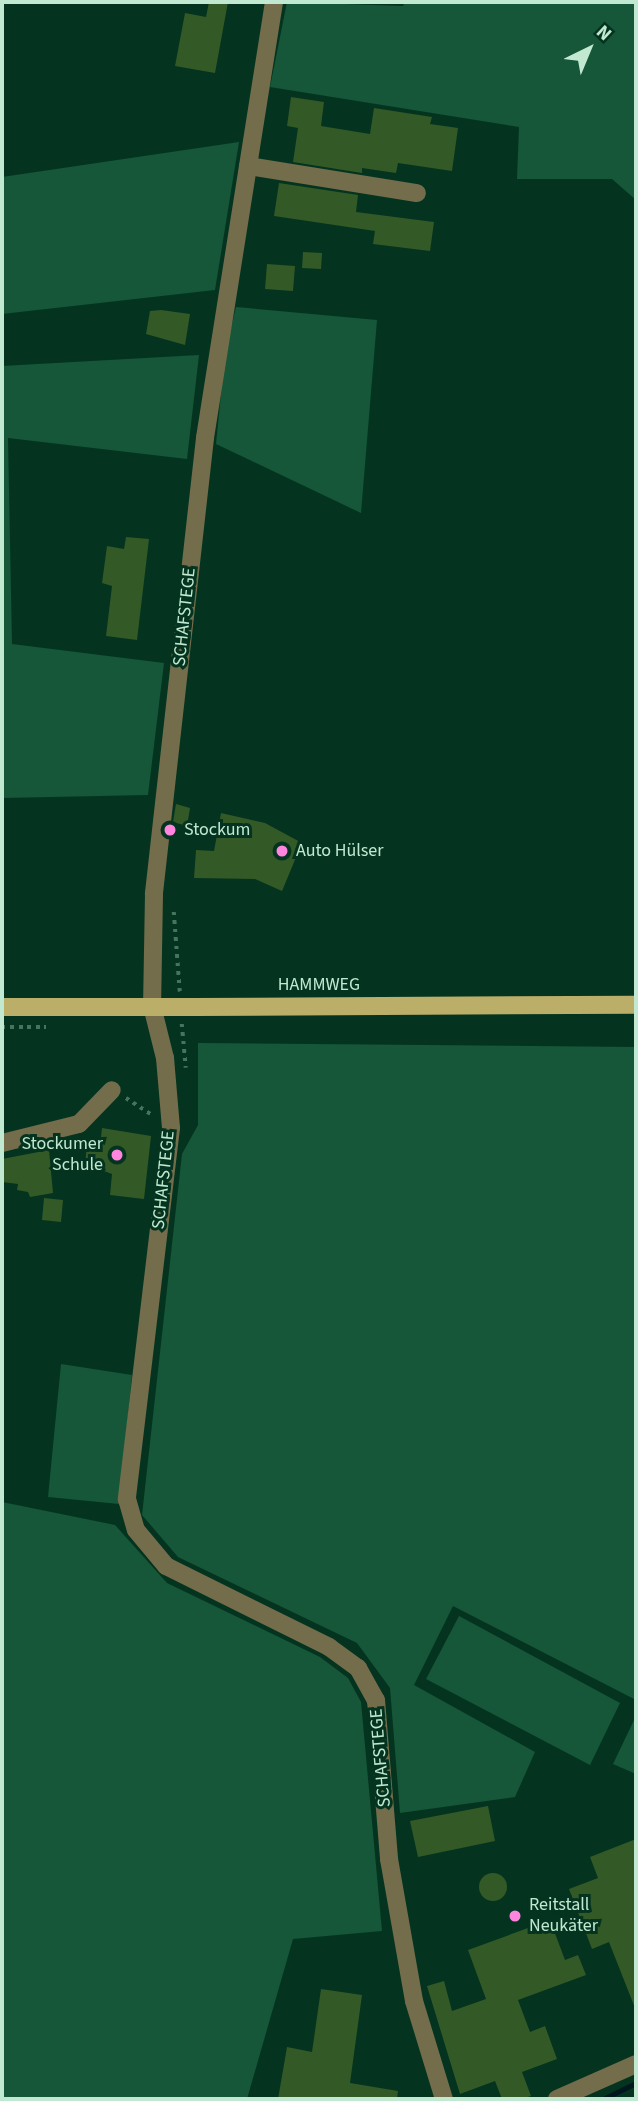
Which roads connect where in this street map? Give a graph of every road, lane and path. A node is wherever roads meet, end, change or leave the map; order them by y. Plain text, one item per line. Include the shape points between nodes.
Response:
1 (274, 2) edge
2 (248, 166) junction
3 (417, 193) dead end
4 (636, 1004) edge
5 (152, 1006) junction
6 (2, 1007) edge
7 (112, 1090) joint
8 (171, 1128) junction
9 (2, 1143) edge
10 (636, 2064) edge
11 (444, 2099) edge
12 (556, 2099) edge

1 - 2 street, SCHAFSTEGE
2 - 3 street
2 - 5 street, SCHAFSTEGE via 205,438 154,894
4 - 5 main road, HAMMWEG, bridge
5 - 6 main road, HAMMWEG
5 - 8 street, SCHAFSTEGE via 165,1058
7 - 8 path
7 - 9 street via 79,1124
8 - 11 street, SCHAFSTEGE via 127,1499 136,1530 166,1566 330,1647 358,1668 376,1700 391,1870 414,2001
10 - 12 street

